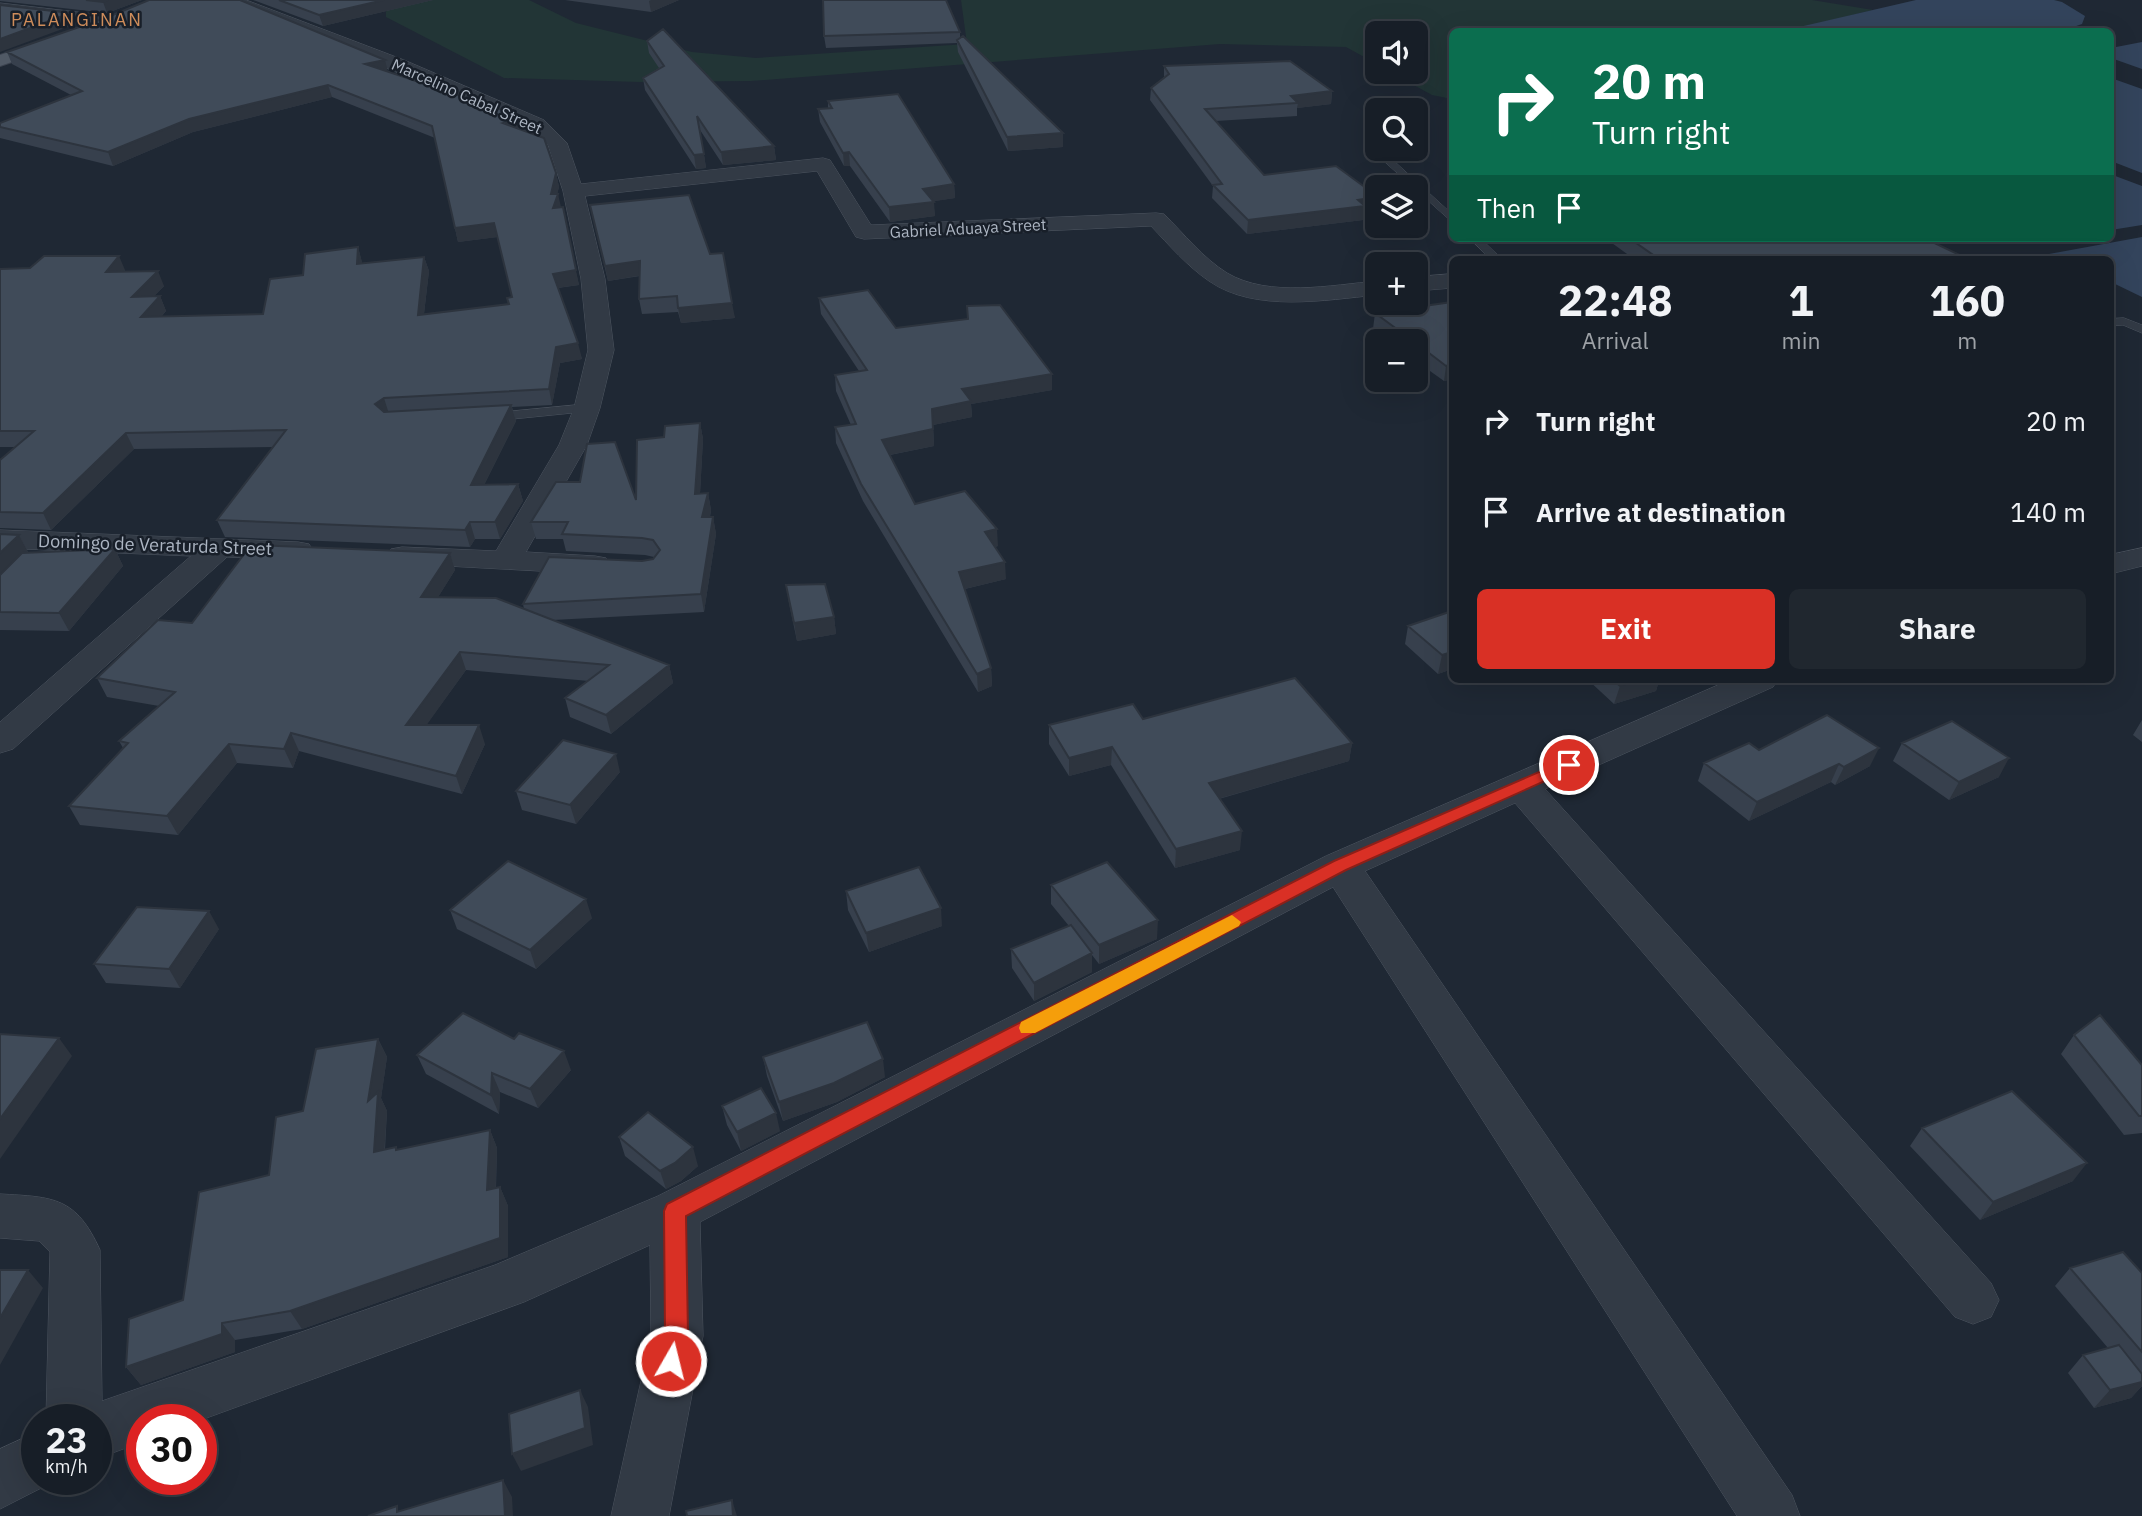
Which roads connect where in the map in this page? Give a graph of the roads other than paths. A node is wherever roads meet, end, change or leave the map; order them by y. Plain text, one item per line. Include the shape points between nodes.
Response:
1 (232, 0) edge
2 (0, 8) edge
3 (132, 13) edge
4 (111, 21) junction
5 (0, 61) edge
6 (1389, 161) edge
7 (573, 191) junction
8 (1449, 216) edge
9 (1478, 242) edge
10 (1494, 256) edge
11 (1449, 281) edge
12 (1428, 283) edge
13 (1365, 289) edge
14 (2114, 322) edge
15 (2142, 329) edge
16 (587, 408) junction
17 (478, 418) edge
18 (0, 539) edge
19 (219, 548) junction
20 (328, 552) edge
21 (369, 554) edge
22 (2142, 557) edge
23 (506, 560) junction
24 (2114, 564) edge
25 (617, 566) edge
26 (1752, 683) edge
27 (0, 741) edge
28 (1521, 786) junction
29 (1340, 866) junction
30 (675, 1211) junction
31 (0, 1216) edge
32 (1973, 1300) dead end
33 (75, 1404) edge
34 (112, 1425) edge
35 (21, 1469) edge
36 (0, 1480) edge
37 (640, 1516) edge
38 (1771, 1516) edge

1 - 7 street, Marcelino Cabal Street via 537,124 557,143
2 - 4 street
3 - 4 main road
4 - 5 main road
6 - 8 lane
7 - 13 street, Gabriel Aduaya Street via 823,164 864,232 1156,219 1220,280 1261,292
7 - 16 street, Marcelino Cabal Street via 593,279 601,350
9 - 10 lane
11 - 12 street
14 - 15 lane via 2124,321
16 - 17 lane
16 - 23 street, Marcelino Cabal Street via 573,445
18 - 19 street, Domingo de Veraturda Street
19 - 20 street, Domingo de Veraturda Street
19 - 27 street
21 - 23 street
22 - 24 street
23 - 25 street
26 - 28 street
28 - 29 street
28 - 32 street
29 - 30 street
29 - 38 street
30 - 34 street via 506,1285
30 - 37 street via 677,1336
31 - 33 street via 49,1220 69,1234 75,1250
35 - 36 street

